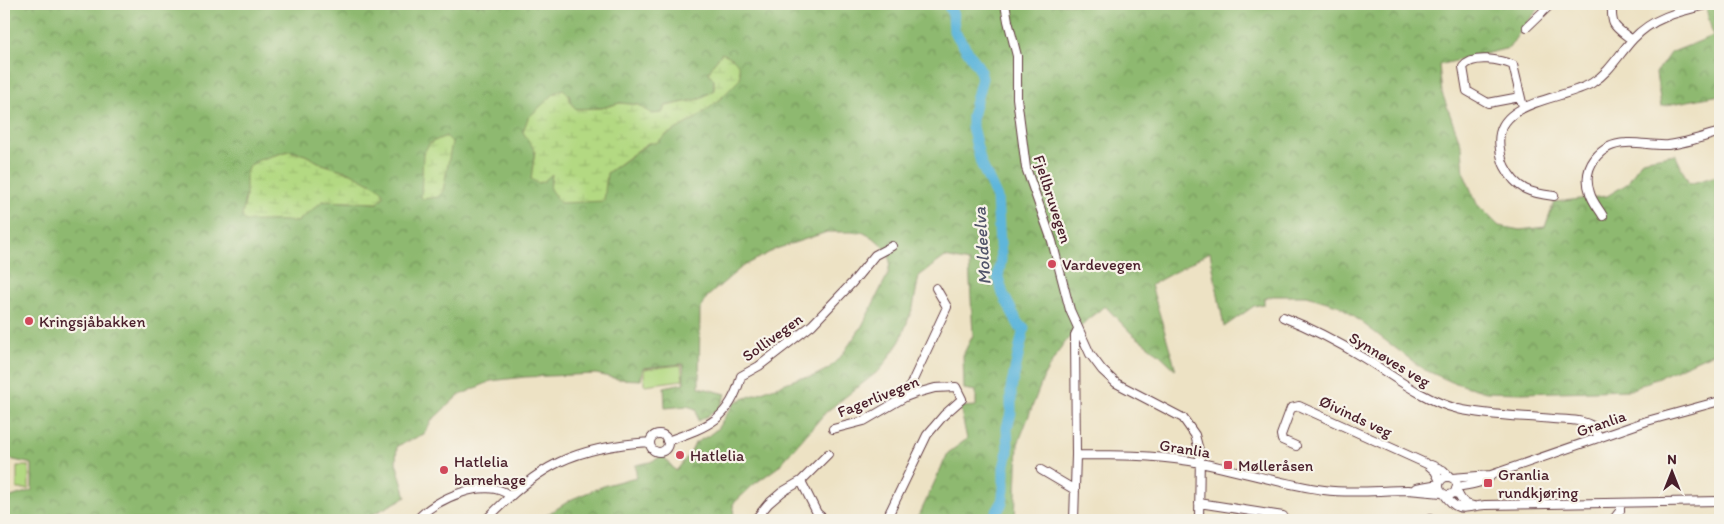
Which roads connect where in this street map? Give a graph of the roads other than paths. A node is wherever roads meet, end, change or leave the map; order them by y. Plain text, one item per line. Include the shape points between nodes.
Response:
1 (1005, 4) edge
2 (1551, 4) edge
3 (1612, 4) edge
4 (1711, 4) edge
5 (1527, 27) dead end
6 (1632, 40) junction
7 (1520, 97) junction
8 (1524, 107) junction
9 (1720, 132) edge
10 (1554, 196) dead end
11 (1603, 216) dead end
12 (892, 246) dead end
13 (936, 288) dead end
14 (1283, 317) dead end
15 (1078, 330) junction
16 (905, 397) junction
17 (1720, 401) edge
18 (833, 429) dead end
19 (1599, 438) junction
20 (667, 441) junction
21 (650, 442) junction
22 (1296, 446) dead end
23 (828, 454) dead end
24 (1076, 455) junction
25 (1200, 463) junction
26 (1427, 464) junction
27 (1041, 470) dead end
28 (1491, 475) junction
29 (1451, 478) junction
30 (801, 481) junction
31 (1440, 483) junction
32 (1456, 488) junction
33 (1075, 490) junction
34 (1407, 490) junction
35 (1443, 493) junction
36 (510, 496) junction
37 (1720, 501) edge
38 (1199, 503) junction
39 (1620, 504) junction
40 (1476, 506) junction
41 (1283, 516) dead end
42 (417, 520) edge
43 (486, 520) edge
44 (754, 520) edge
45 (825, 520) edge
46 (886, 520) edge
47 (1074, 520) edge
48 (1199, 520) edge
49 (1613, 520) edge

1 - 15 street, Fjellbruvegen via 1017,56 1017,98 1026,168 1052,240
2 - 5 street
3 - 6 street via 1611,20
4 - 6 street via 1655,20
6 - 8 street via 1610,68 1592,83
7 - 7 street via 1488,103 1467,91 1463,67 1468,62 1482,59 1513,65
7 - 8 street
8 - 10 street via 1512,113 1500,132 1499,143 1505,167 1520,188 1533,194
9 - 11 street via 1688,142 1668,145 1626,143 1603,150 1590,166 1588,177 1590,194
12 - 20 street, Sollivegen via 875,255 812,326 741,376 738,390 722,415 695,431
13 - 16 street via 947,307
14 - 19 street, Synnøves veg via 1311,328 1423,396 1456,409 1581,421 1594,427
15 - 24 street, Fjellbruvegen via 1075,335
15 - 25 street via 1090,354 1116,383 1183,418 1195,435
16 - 18 street, Fagerlivegen via 864,421
16 - 46 street, Fagerlivegen via 935,388 956,387 962,399 927,435
17 - 19 street, Granlia
19 - 28 street, Granlia
20 - 21 street, Sollivegen via 665,436 658,434
20 - 21 street, Sollivegen via 667,446 660,451 653,450
21 - 36 street, Sollivegen via 607,446 572,455
22 - 26 street, Øivinds veg via 1282,440 1280,435 1291,408 1299,406
23 - 30 street
24 - 25 street, Granlia via 1146,456
24 - 33 street, Fjellbruvegen
25 - 34 street, Granlia via 1326,490
25 - 38 street
26 - 29 street, Øivinds veg via 1443,470
26 - 31 street, Øivinds veg via 1435,470
27 - 33 street
28 - 29 street, Granlia
28 - 32 street, Granlia via 1486,480
29 - 31 street, Granlia via 1444,478
29 - 32 street via 1456,482
30 - 44 street via 782,492
30 - 45 street via 817,513
31 - 34 street, Granlia
31 - 35 street
32 - 35 street, Granlia via 1451,494
32 - 40 street via 1461,500
33 - 47 street, Fjellbruvegen
34 - 35 street, Granlia
35 - 40 street via 1457,508
36 - 42 street via 502,490 469,490 427,510
36 - 43 street, Sollivegen
37 - 39 street
38 - 41 street
38 - 48 street
39 - 40 street
39 - 49 street via 1620,511

